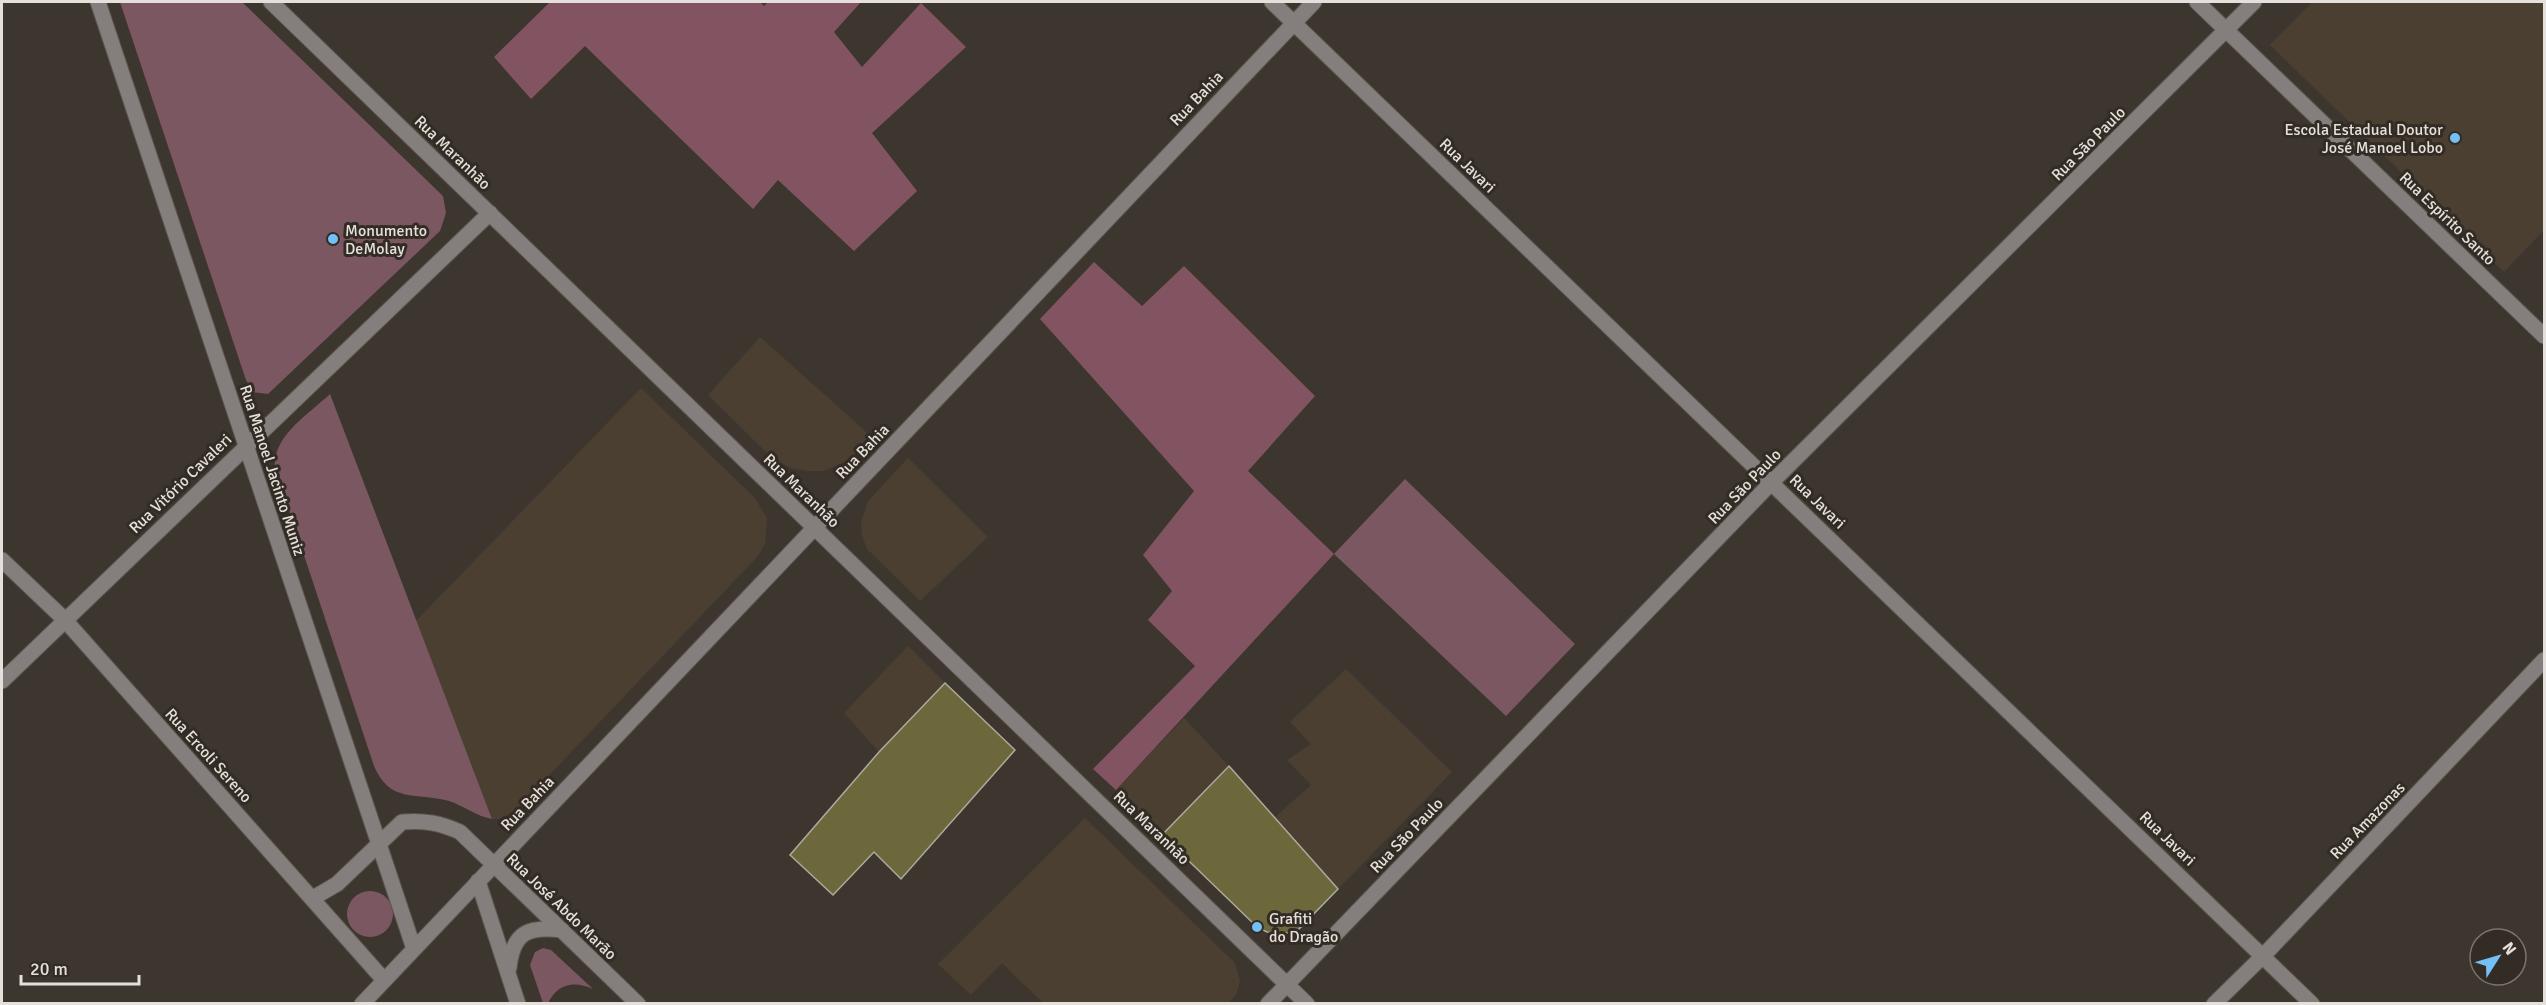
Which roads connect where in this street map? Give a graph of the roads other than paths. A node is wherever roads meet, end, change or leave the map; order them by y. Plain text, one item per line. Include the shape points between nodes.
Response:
1 (98, 2) edge
2 (272, 2) edge
3 (1272, 2) edge
4 (1314, 2) edge
5 (2197, 2) edge
6 (2254, 2) edge
7 (1293, 22) junction
8 (2227, 30) junction
9 (490, 213) junction
10 (2544, 336) edge
11 (246, 445) junction
12 (1773, 482) junction
13 (814, 527) junction
14 (2, 560) edge
15 (64, 619) junction
16 (2544, 660) edge
17 (2, 681) edge
18 (379, 844) junction
19 (494, 865) junction
20 (478, 881) junction
21 (313, 898) junction
22 (562, 930) junction
23 (414, 949) junction
24 (2264, 955) junction
25 (508, 973) junction
26 (384, 980) junction
27 (1288, 983) junction
28 (362, 1004) edge
29 (518, 1004) edge
30 (638, 1004) edge
31 (1268, 1004) edge
32 (1308, 1004) edge
33 (2214, 1004) edge
34 (2312, 1004) edge

1 - 11 street, Rua Manoel Jacinto Muniz
2 - 9 street, Rua Maranhão
3 - 7 street, Rua Javari
4 - 7 street, Rua Bahia
5 - 8 street, Rua Espírito Santo
6 - 8 street, Rua São Paulo
7 - 12 street, Rua Javari
7 - 13 street, Rua Bahia
8 - 10 street, Rua Espírito Santo
8 - 12 street, Rua São Paulo
9 - 11 street, Rua Vitório Cavaleri
9 - 13 street, Rua Maranhão
11 - 15 street, Rua Vitório Cavaleri
11 - 18 street, Rua Manoel Jacinto Muniz
12 - 24 street, Rua Javari
12 - 27 street, Rua São Paulo
13 - 19 street, Rua Bahia
13 - 27 street, Rua Maranhão
14 - 15 street, Rua Ercoli Sereno
15 - 17 street, Rua Vitório Cavaleri
15 - 21 street, Rua Ercoli Sereno
16 - 24 street, Rua Amazonas
18 - 19 street, Rua José Abdo Marão via 402,822 431,821 460,831
18 - 21 street, Rua José Abdo Marão via 337,884
18 - 23 street, Rua Manoel Jacinto Muniz
19 - 20 street, Rua Bahia
19 - 22 street, Rua José Abdo Marão
20 - 23 street, Rua Bahia
20 - 25 street
21 - 26 street, Rua Ercoli Sereno
22 - 25 street via 538,927 522,936 511,950
22 - 30 street, Rua José Abdo Marão
23 - 26 street, Rua Bahia
24 - 33 street, Rua Amazonas
24 - 34 street, Rua Javari
25 - 29 street
26 - 28 street, Rua Bahia
27 - 31 street, Rua São Paulo
27 - 32 street, Rua Maranhão

